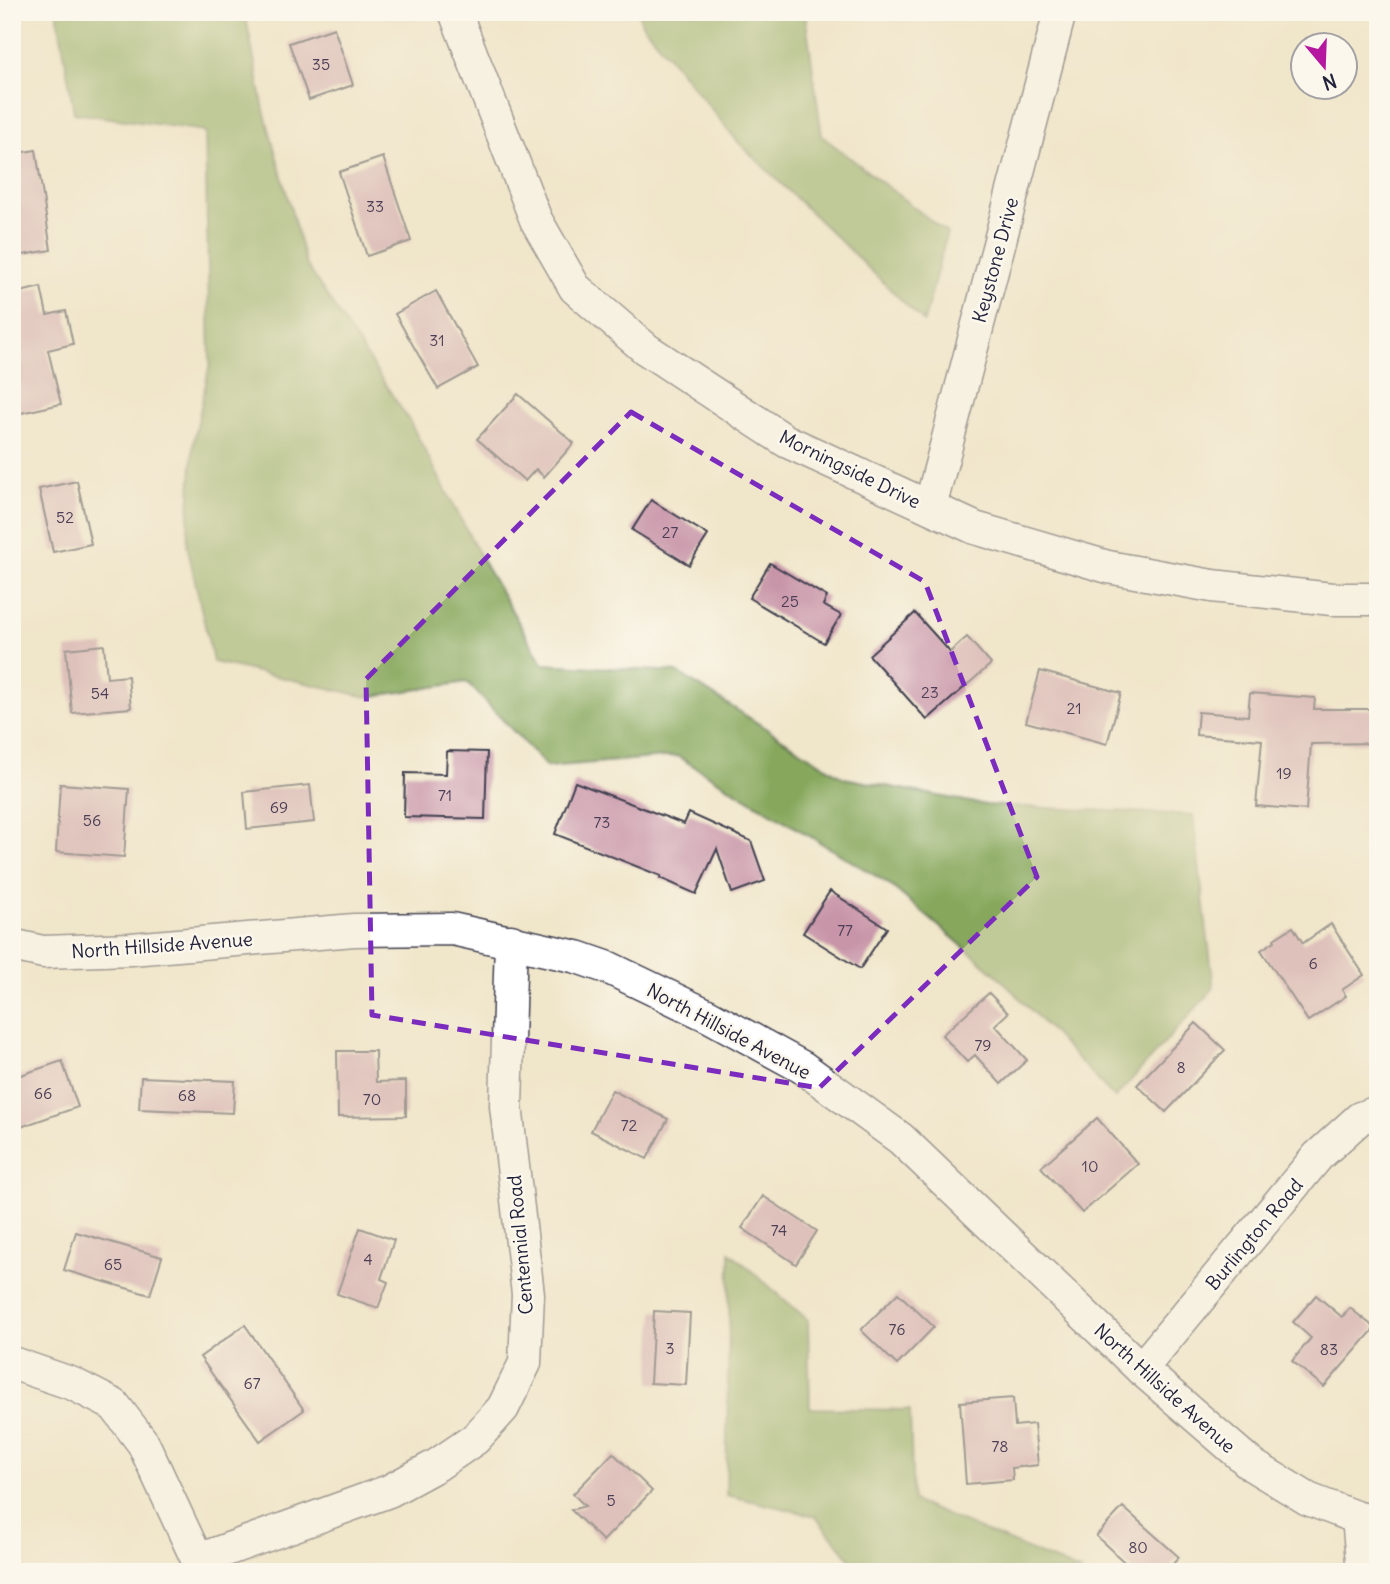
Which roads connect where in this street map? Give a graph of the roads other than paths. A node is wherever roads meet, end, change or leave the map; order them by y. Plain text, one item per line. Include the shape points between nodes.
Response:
1 (455, 12) edge
2 (1060, 12) edge
3 (930, 507) junction
4 (1378, 599) edge
5 (511, 941) junction
6 (12, 945) edge
7 (1378, 1112) edge
8 (12, 1363) edge
9 (1141, 1370) junction
10 (1368, 1519) edge
11 (201, 1566) edge
12 (1363, 1572) edge

1 - 3 street, Morningside Drive via 536,220 575,288 646,349 786,441
2 - 3 street, Keystone Drive
3 - 4 street, Morningside Drive via 975,527 1108,567 1212,586 1332,599
5 - 6 street, North Hillside Avenue via 452,929 354,930 119,950 43,952
5 - 9 street, North Hillside Avenue via 608,968 802,1067 901,1139
5 - 11 street, Centennial Road via 506,1106 528,1294 525,1363 503,1408 475,1438 388,1491
7 - 9 street, Burlington Road via 1360,1118 1318,1156
8 - 11 street via 73,1384 114,1405 143,1443
9 - 10 street, North Hillside Avenue via 1252,1465 1308,1499
10 - 12 street

